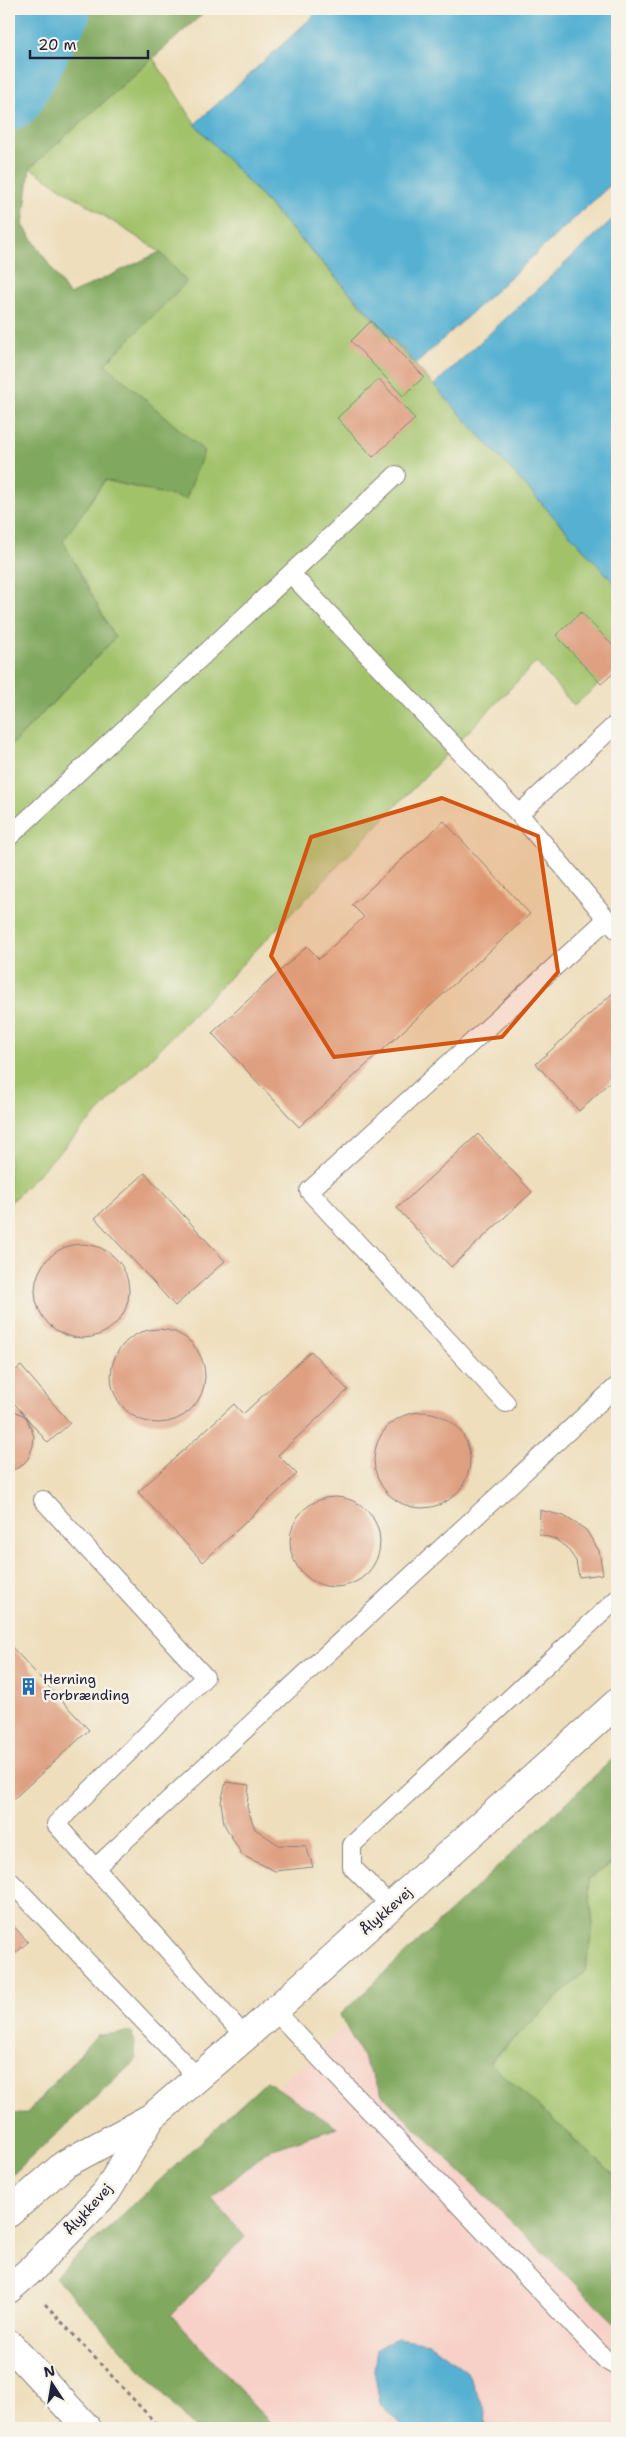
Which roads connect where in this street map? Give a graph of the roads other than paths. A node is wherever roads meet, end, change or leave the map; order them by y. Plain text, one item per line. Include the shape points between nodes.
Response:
1 (396, 475) dead end
2 (291, 574) junction
3 (617, 723) edge
4 (519, 814) junction
5 (9, 837) edge
6 (612, 925) edge
7 (617, 1386) edge
8 (506, 1404) dead end
9 (44, 1500) dead end
10 (617, 1599) edge
11 (617, 1703) edge
12 (95, 1868) junction
13 (9, 1880) edge
14 (391, 1906) junction
15 (275, 2011) junction
16 (245, 2037) junction
17 (198, 2078) junction
18 (152, 2117) junction
19 (9, 2213) edge
20 (15, 2283) edge
21 (9, 2344) edge
22 (612, 2364) edge
23 (617, 2381) edge
24 (87, 2428) edge

1 - 2 lane
2 - 4 lane
2 - 5 lane
3 - 4 lane
4 - 6 lane
6 - 8 lane via 309,1191
7 - 12 lane
9 - 12 lane via 205,1677 56,1824
10 - 14 lane via 352,1845 352,1867
11 - 14 street, Ålykkevej
12 - 16 lane
13 - 17 lane
14 - 15 street, Ålykkevej
15 - 16 street, Ålykkevej
15 - 22 lane
16 - 17 street, Ålykkevej
17 - 18 street, Ålykkevej
18 - 19 street, Ålykkevej via 65,2164
18 - 20 street, Ålykkevej via 106,2193
21 - 24 street
22 - 23 lane

